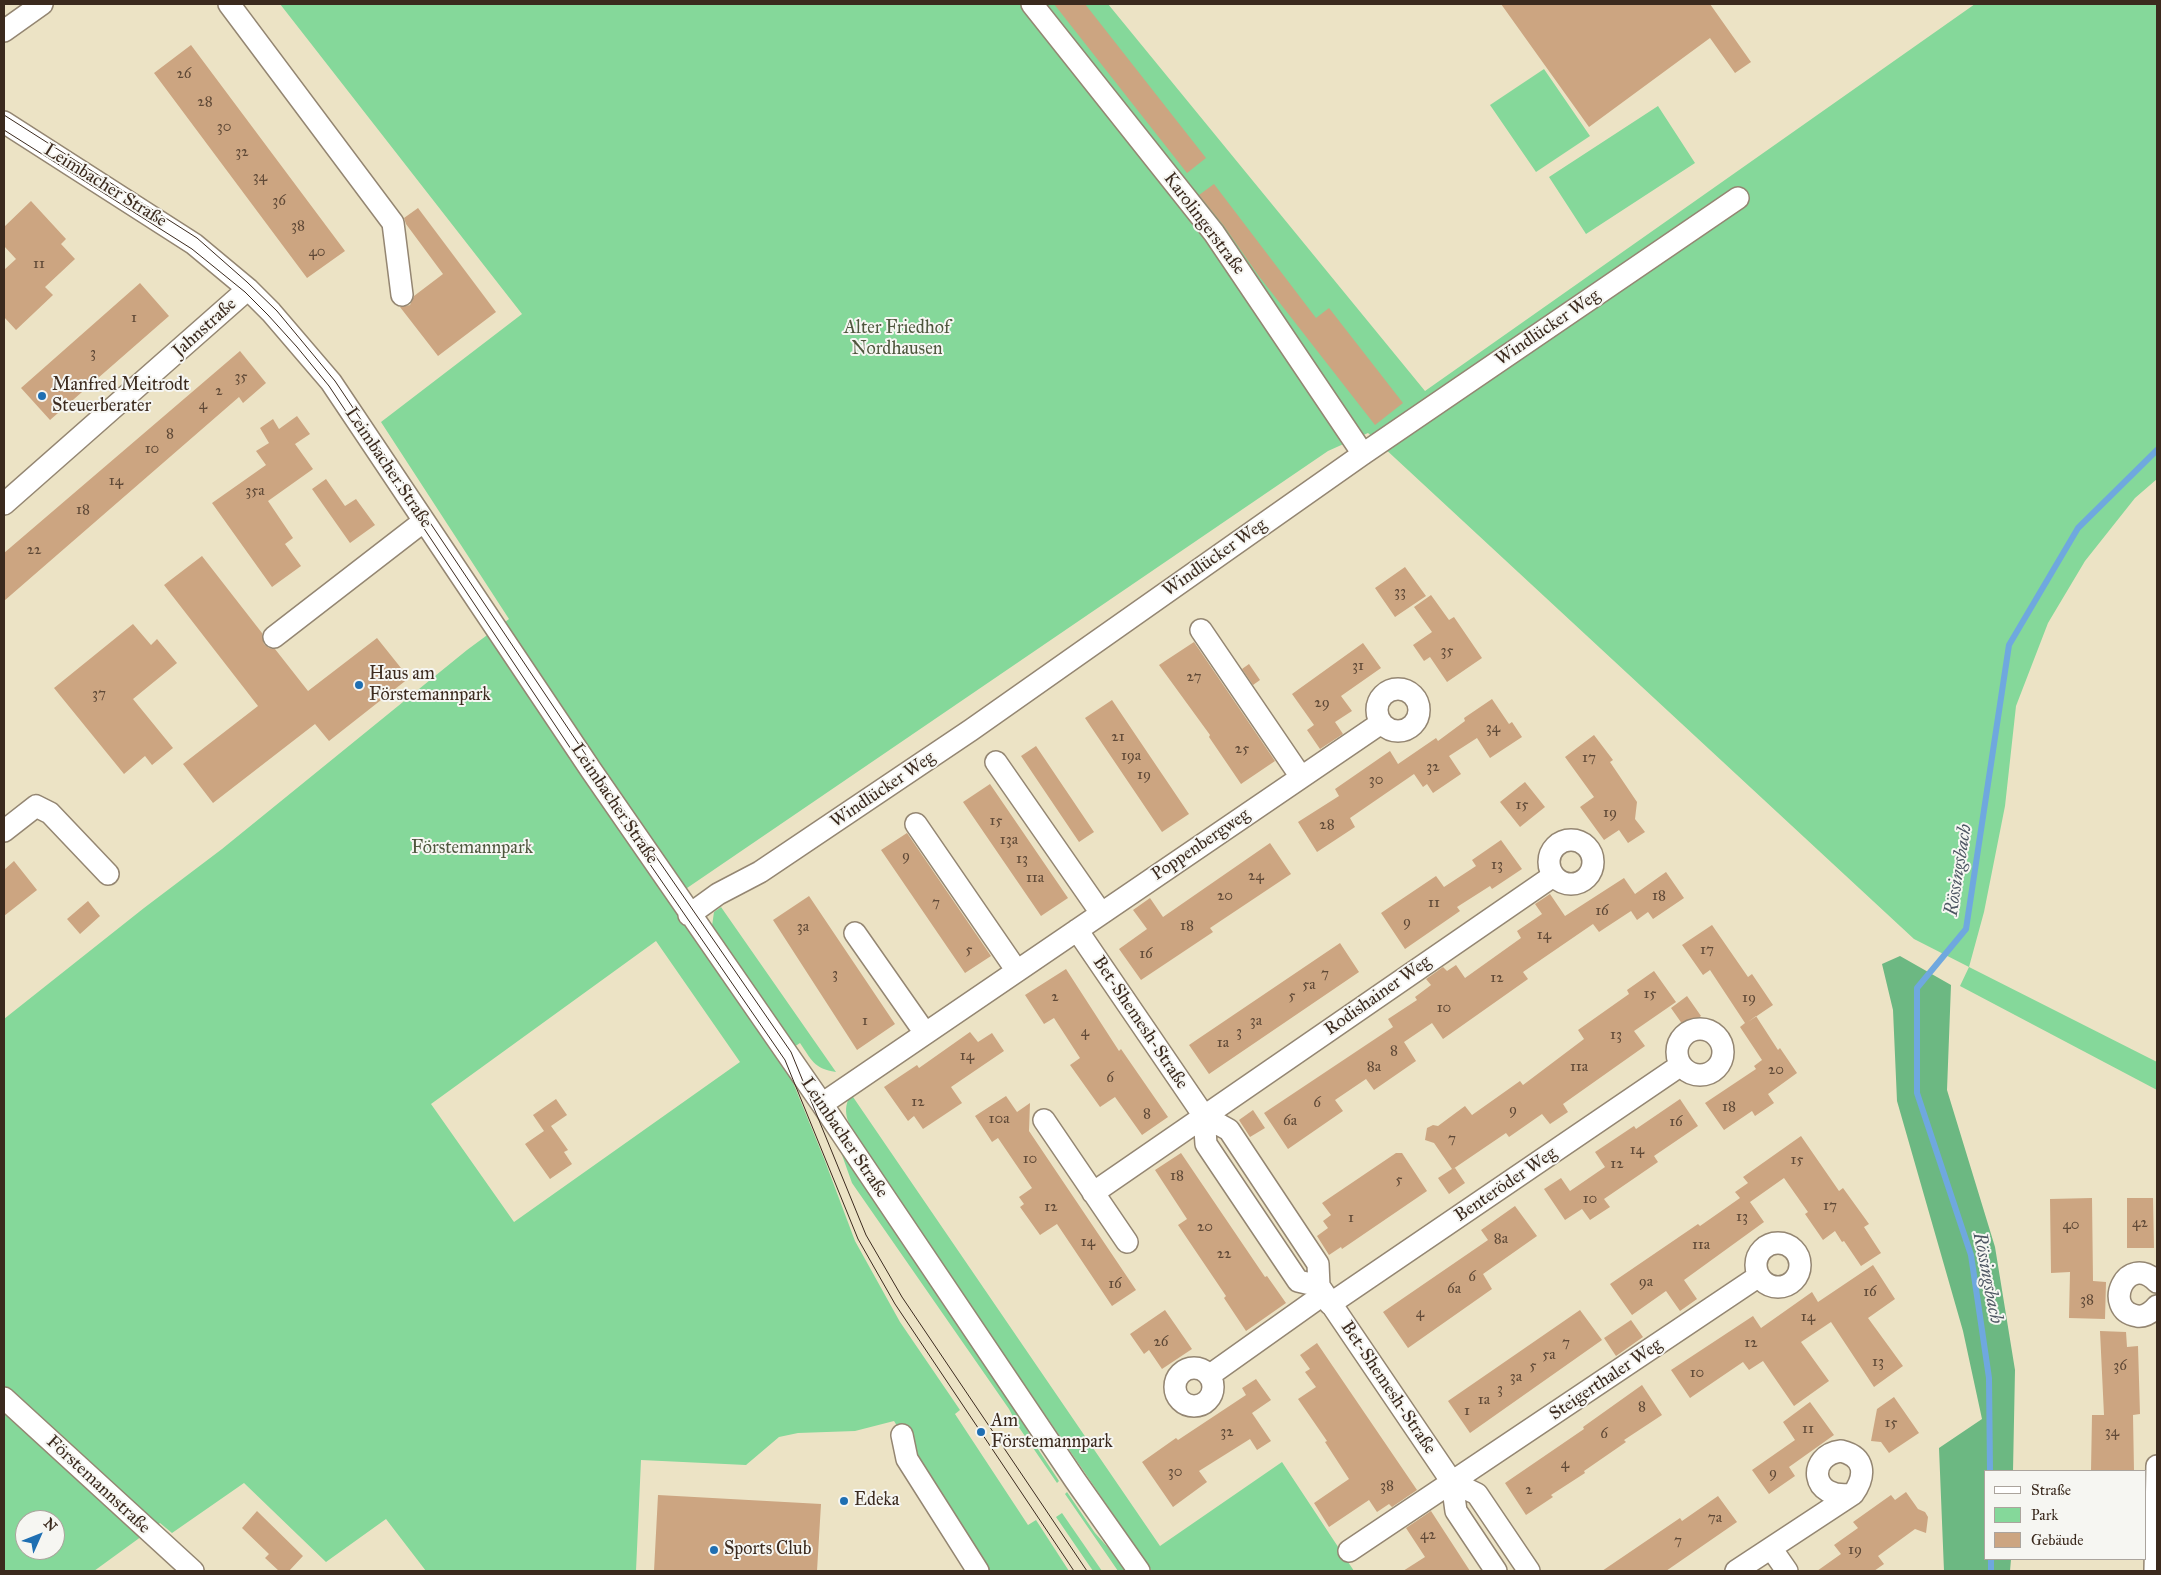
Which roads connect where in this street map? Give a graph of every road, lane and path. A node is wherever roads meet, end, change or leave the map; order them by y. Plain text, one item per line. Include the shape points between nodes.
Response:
1 (42, 4) edge
2 (229, 4) edge
3 (1032, 4) edge
4 (4, 31) edge
5 (4, 122) edge
6 (1738, 198) dead end
7 (248, 289) junction
8 (402, 295) dead end
9 (1363, 454) junction
10 (4, 504) edge
11 (424, 521) junction
12 (1201, 630) dead end
13 (274, 637) dead end
14 (1381, 723) dead end
15 (996, 762) dead end
16 (1301, 777) junction
17 (916, 824) dead end
18 (4, 831) edge
19 (108, 874) dead end
20 (1553, 876) dead end
21 (1100, 913) junction
22 (689, 915) junction
23 (1077, 930) junction
24 (855, 933) dead end
25 (1017, 971) junction
26 (925, 1033) junction
27 (1681, 1065) dead end
28 (822, 1104) junction
29 (1204, 1116) junction
30 (1044, 1120) dead end
31 (1094, 1193) junction
32 (1127, 1242) dead end
33 (1759, 1276) dead end
34 (2157, 1282) edge
35 (1325, 1295) junction
36 (2157, 1309) edge
37 (1210, 1375) dead end
38 (4, 1398) edge
39 (902, 1435) dead end
40 (2157, 1466) edge
41 (1452, 1482) junction
42 (1853, 1494) dead end
43 (1771, 1548) junction
44 (1349, 1551) dead end
45 (193, 1571) edge
46 (978, 1571) edge
47 (1139, 1571) edge
48 (1496, 1571) edge
49 (1528, 1571) edge
50 (1736, 1571) edge
51 (1787, 1571) edge
52 (2155, 1571) edge

1 - 4 street
2 - 8 street via 393,223
3 - 9 street, Karolingerstraße via 1214,233
5 - 7 street, Leimbacher Straße via 194,244
6 - 9 street, Windlücker Weg
7 - 10 street, Jahnstraße
7 - 11 street, Leimbacher Straße via 331,382
9 - 22 street, Windlücker Weg via 971,730 760,872 718,894
11 - 13 street
11 - 22 street, Leimbacher Straße
12 - 16 street
14 - 16 street, Poppenbergweg
15 - 21 street
16 - 21 street, Poppenbergweg
17 - 25 street
18 - 19 street via 36,806 50,812
20 - 29 street, Rodishainer Weg
21 - 23 street, Poppenbergweg
22 - 28 street, Leimbacher Straße
23 - 25 street, Poppenbergweg
23 - 29 street, Bet-Shemesh-Straße
24 - 26 street
25 - 26 street, Poppenbergweg
26 - 28 street, Poppenbergweg
27 - 35 street, Benteröder Weg
28 - 47 street, Leimbacher Straße
29 - 31 street
29 - 35 street, Bet-Shemesh-Straße via 1230,1130 1318,1264
30 - 31 street
31 - 32 street
33 - 41 street, Steigerthaler Weg
34 - 36 street via 2146,1274 2132,1274 2122,1283 2119,1296 2125,1309 2137,1316
35 - 37 street
35 - 41 street, Bet-Shemesh-Straße
38 - 45 street, Förstemannstraße
39 - 46 street via 907,1459
40 - 52 street
41 - 44 street
41 - 48 street, Bet-Shemesh-Straße via 1456,1511
41 - 49 street, Bet-Shemesh-Straße via 1477,1494
42 - 43 street
43 - 50 street
43 - 51 street

